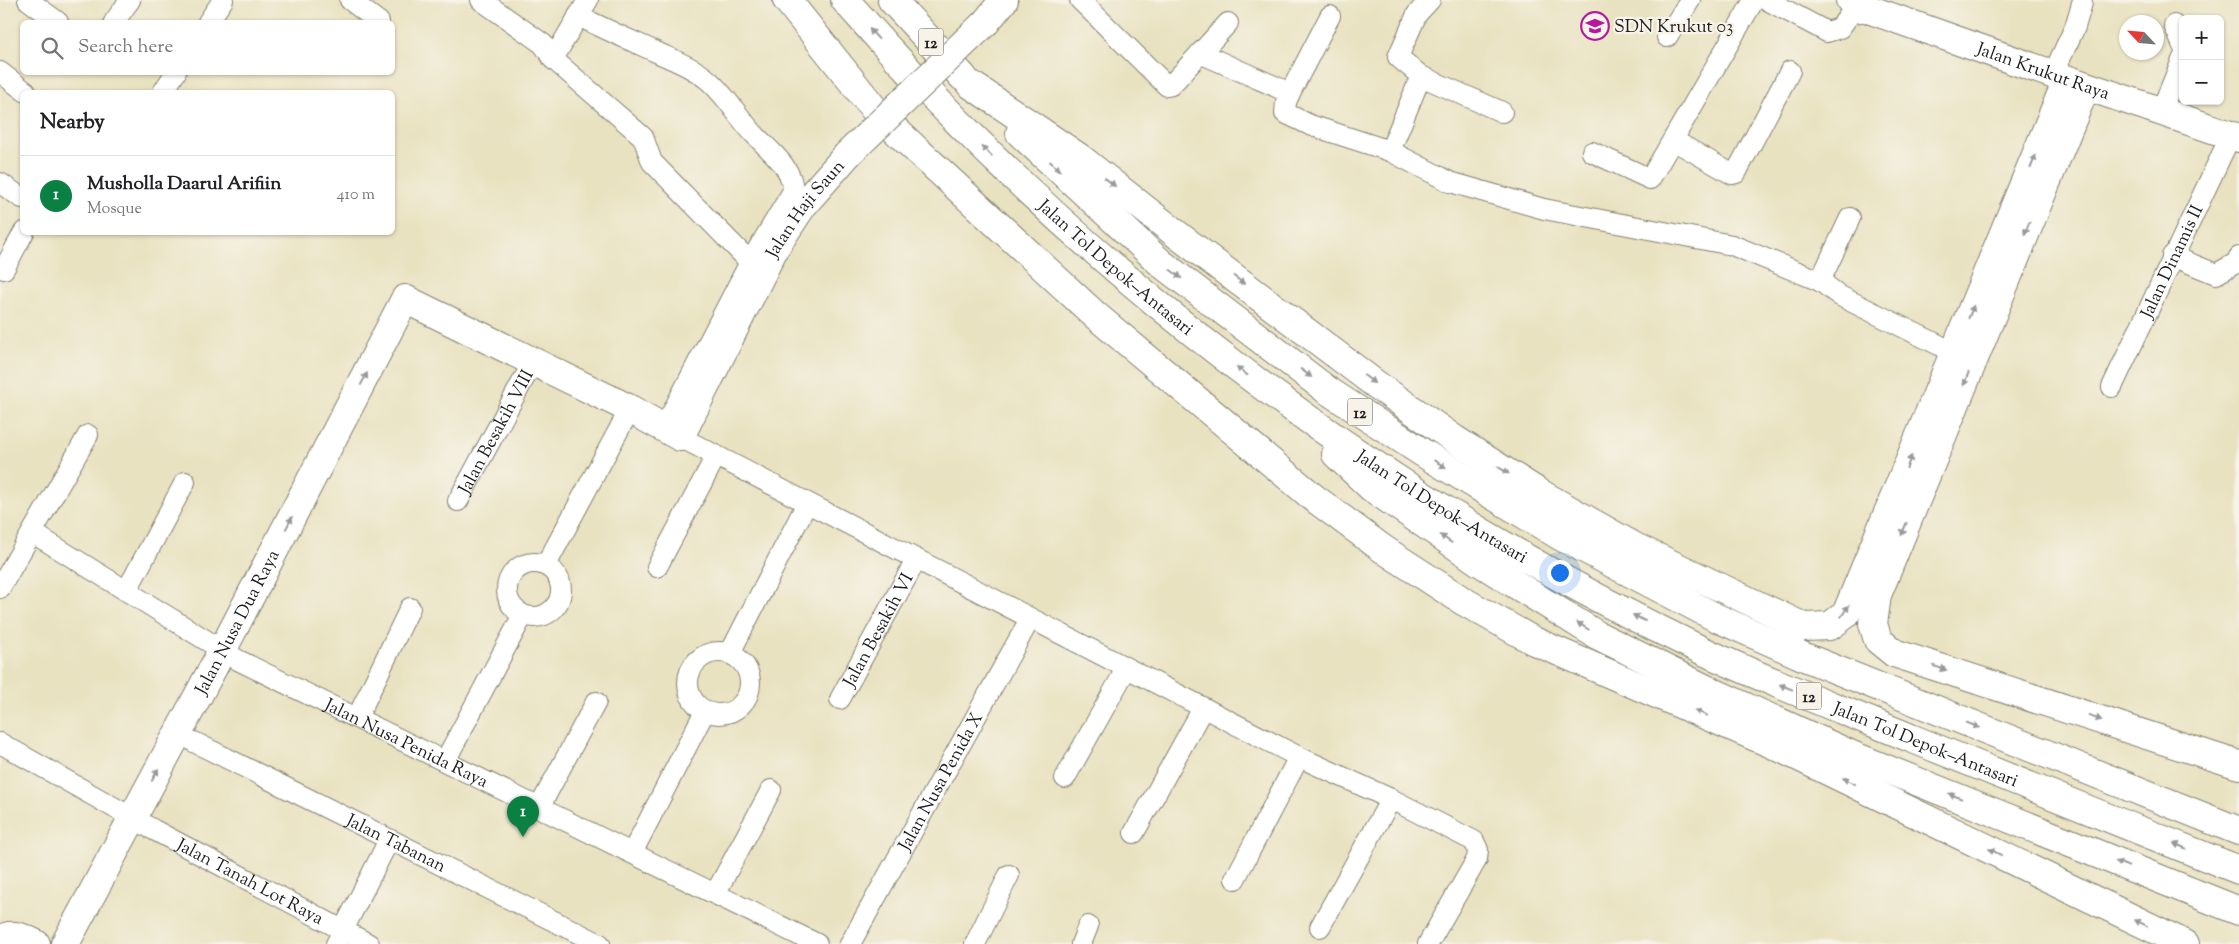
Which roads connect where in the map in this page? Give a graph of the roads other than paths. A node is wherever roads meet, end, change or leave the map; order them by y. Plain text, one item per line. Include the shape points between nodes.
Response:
1 (28, 0) edge
2 (130, 0) edge
3 (223, 0) edge
4 (350, 0) edge
5 (481, 0) edge
6 (787, 0) edge
7 (845, 0) edge
8 (892, 0) edge
9 (1004, 0) edge
10 (1080, 0) edge
11 (1430, 0) edge
12 (1690, 0) edge
13 (1754, 0) edge
14 (1767, 0) edge
15 (2082, 3) dead end
16 (1861, 5) edge
17 (583, 8) edge
18 (1330, 16) dead end
19 (55, 20) edge
20 (115, 20) edge
21 (209, 20) edge
22 (376, 20) edge
23 (1228, 23) dead end
24 (2174, 25) dead end
25 (1667, 37) dead end
26 (2179, 37) edge
27 (1200, 53) junction
28 (553, 59) junction
29 (2182, 60) edge
30 (1790, 71) dead end
31 (0, 72) edge
32 (174, 75) edge
33 (1421, 76) junction
34 (2066, 76) junction
35 (970, 84) junction
36 (23, 90) edge
37 (164, 90) edge
38 (1290, 94) junction
39 (2161, 111) junction
40 (1502, 112) dead end
41 (2235, 136) edge
42 (1673, 140) junction
43 (1390, 151) junction
44 (1592, 152) dead end
45 (0, 183) edge
46 (20, 197) edge
47 (1850, 218) dead end
48 (22, 235) edge
49 (2172, 256) junction
50 (2239, 257) edge
51 (750, 262) junction
52 (4, 269) dead end
53 (1820, 281) junction
54 (1939, 345) dead end
55 (533, 362) junction
56 (2112, 387) dead end
57 (1264, 389) junction
58 (630, 409) junction
59 (672, 432) junction
60 (88, 435) dead end
61 (716, 456) junction
62 (185, 482) dead end
63 (458, 501) dead end
64 (807, 503) junction
65 (33, 533) junction
66 (916, 560) junction
67 (546, 565) junction
68 (657, 567) dead end
69 (0, 588) edge
70 (127, 590) junction
71 (410, 608) dead end
72 (523, 616) junction
73 (1030, 619) junction
74 (730, 653) junction
75 (230, 656) junction
76 (1126, 669) junction
77 (840, 699) dead end
78 (596, 702) dead end
79 (1203, 708) junction
80 (705, 711) junction
81 (357, 718) junction
82 (194, 742) junction
83 (0, 743) edge
84 (2050, 754) junction
85 (1299, 757) junction
86 (445, 762) junction
87 (2239, 765) edge
88 (1065, 778) dead end
89 (771, 790) dead end
90 (1391, 799) junction
91 (539, 808) junction
92 (2239, 811) edge
93 (140, 822) junction
94 (2239, 830) edge
95 (1134, 833) dead end
96 (388, 840) junction
97 (632, 853) junction
98 (2232, 867) edge
99 (1009, 875) dead end
100 (1235, 878) dead end
101 (715, 894) junction
102 (2227, 906) edge
103 (1320, 927) dead end
104 (340, 937) edge
105 (0, 940) edge
106 (36, 944) edge
107 (64, 944) edge
108 (84, 944) edge
109 (369, 944) edge
110 (600, 944) edge
111 (818, 944) edge
112 (850, 944) edge
113 (975, 944) edge
114 (1428, 944) edge
115 (2185, 944) edge

1 - 19 street
2 - 20 street
3 - 21 street
4 - 22 street
5 - 28 street via 543,44
115 -> 6 main road via 1774,745 1534,641 1462,602 1383,549 1314,498 1088,309 879,115
57 -> 7 main road, Jalan Tol Depok–Antasari / 12 via 1134,286 1009,173 889,51
8 - 35 main road, Jalan Tol Depok–Antasari / 12
9 - 59 main road, Jalan Haji Saun, bridge via 986,22 848,154 803,205 774,249
10 - 27 street via 1167,86 1171,86
11 - 33 street via 1417,14 1398,57
12 - 25 street
13 - 42 street
14 - 16 street via 1827,32 1840,28
15 - 34 street
16 - 34 main road, Jalan Krukut Raya
17 - 28 street
17 - 51 street via 704,77 790,174 793,191
18 - 38 street
23 - 27 street
24 - 26 street
27 - 38 street
28 - 51 street via 643,138 652,162
29 - 39 street
30 - 42 street via 1736,173 1732,174
31 - 36 street
32 - 37 street
33 - 40 street
33 - 43 street
35 -> 34 main road via 1080,158 1374,383 1454,439 1536,491 1636,547 1804,627 1830,626 1846,614
34 - 39 main road, Jalan Krukut Raya
34 -> 87 main road via 1877,595 1873,624 1878,640 1894,653
35 -> 84 main road, Jalan Tol Depok–Antasari / 12 via 1162,264 1327,390 1423,454 1560,536 1716,617 1879,688
38 - 43 street via 1285,113 1310,125
39 - 41 main road, Jalan Krukut Raya
41 - 49 street, Jalan Dinamis II
42 - 44 street via 1650,179
43 - 53 street via 1450,182 1544,209 1732,245
45 - 46 street
47 - 53 street
48 - 52 street
49 - 50 street via 2216,274 2236,263
49 - 56 street, Jalan Dinamis II
51 - 59 street
53 - 54 street via 1840,296
55 - 58 main road
55 - 63 street, Jalan Besakih VIII
55 - 75 main road, Jalan Nusa Dua Raya via 414,302
98 -> 57 main road, Jalan Tol Depok–Antasari / 12 via 1782,686 1698,649 1548,571 1411,489
102 -> 57 main road via 1854,756 1597,635 1478,561 1372,488
58 - 59 main road
58 - 67 street
59 - 61 street
60 - 65 street
61 - 64 street
61 - 68 street
62 - 70 street
64 - 66 street
64 - 74 street
65 - 69 street
65 - 70 street, Jalan Nusa Penida Raya
66 - 73 street
66 - 77 street, Jalan Besakih VI
67 - 72 street via 558,577 561,593 558,601 554,608 540,617
67 - 72 street via 527,563 511,574 506,593 509,602
70 - 75 street, Jalan Nusa Penida Raya
71 - 81 street
72 - 86 street
73 - 76 street
73 - 112 street, Jalan Nusa Penida X
74 - 80 street via 703,656 691,670 688,689 697,705
74 - 80 street via 747,668 750,690 737,708 726,713
75 - 81 street, Jalan Nusa Penida Raya
75 - 82 main road, Jalan Nusa Dua Raya
93 -> 75 main road, Jalan Nusa Dua Raya
76 - 79 street
76 - 88 street
78 - 91 street
79 - 85 street
79 - 95 street
80 - 97 street
81 - 86 street, Jalan Nusa Penida Raya
82 - 93 main road, Jalan Nusa Dua Raya
82 - 96 street, Jalan Tabanan
83 - 93 street, Jalan Tanah Lot Raya
84 - 92 main road
84 - 94 main road, Jalan Tol Depok–Antasari / 12
85 - 90 street
85 - 100 street
86 - 91 street, Jalan Nusa Penida Raya
89 - 101 street
90 - 103 street
90 - 114 street via 1474,841 1478,850
91 - 97 street, Jalan Nusa Penida Raya
93 - 104 street, Jalan Tanah Lot Raya
93 - 107 main road, Jalan Nusa Dua Raya
93 - 108 main road, Jalan Nusa Dua Raya
96 - 104 street
96 - 110 street, Jalan Tabanan
97 - 101 street, Jalan Nusa Penida Raya
99 - 113 street
101 - 111 street, Jalan Nusa Penida Raya
104 - 109 street, Jalan Tanah Lot Raya
105 - 106 main road via 5,936 18,936

